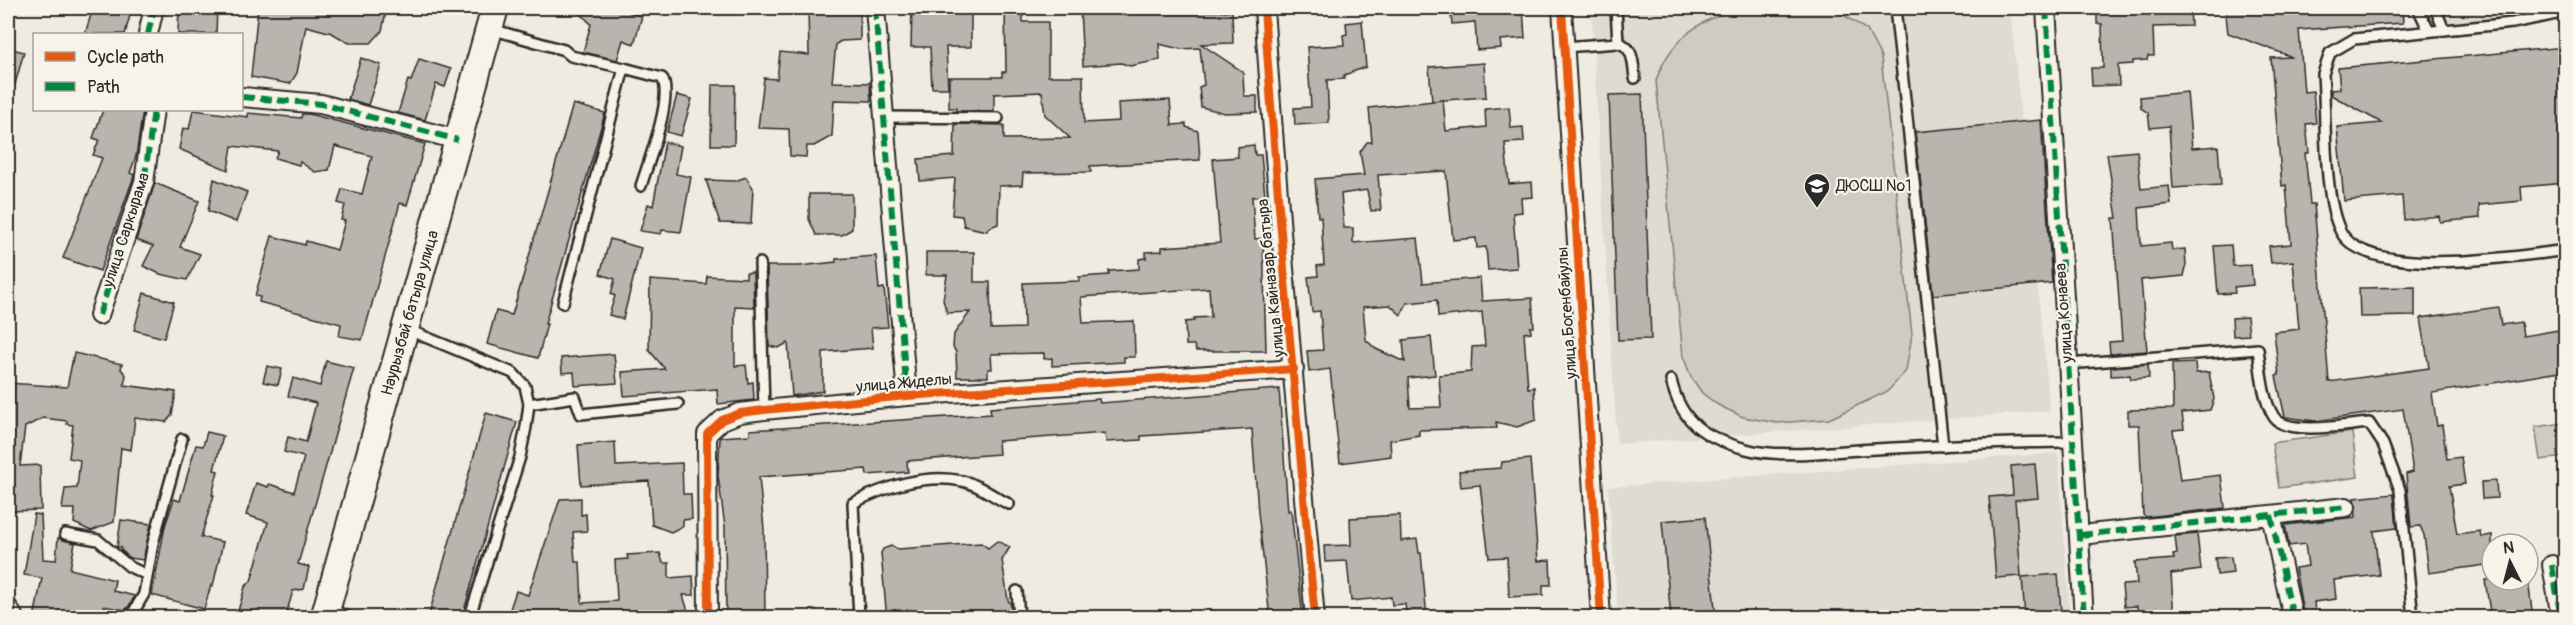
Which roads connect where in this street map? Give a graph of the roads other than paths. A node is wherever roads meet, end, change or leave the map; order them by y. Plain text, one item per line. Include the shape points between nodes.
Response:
1 (154, 8) edge
2 (875, 8) edge
3 (1264, 8) edge
4 (1562, 8) edge
5 (1616, 8) edge
6 (1895, 8) edge
7 (2046, 8) edge
8 (2418, 8) edge
9 (2435, 8) edge
10 (2565, 12) edge
11 (492, 18) edge
12 (2444, 30) junction
13 (2429, 32) junction
14 (148, 33) edge
15 (1618, 43) junction
16 (1564, 47) junction
17 (624, 68) junction
18 (1635, 78) dead end
19 (243, 97) edge
20 (154, 111) edge
21 (883, 117) junction
22 (998, 118) dead end
23 (458, 140) junction
24 (641, 186) dead end
25 (2565, 250) edge
26 (760, 263) dead end
27 (563, 303) dead end
28 (99, 315) dead end
29 (406, 329) junction
30 (2068, 364) junction
31 (1294, 369) junction
32 (1671, 380) dead end
33 (907, 396) junction
34 (529, 404) junction
35 (678, 404) dead end
36 (764, 410) junction
37 (182, 439) dead end
38 (2073, 442) junction
39 (1943, 446) junction
40 (1009, 504) dead end
41 (2346, 507) dead end
42 (2271, 515) junction
43 (65, 534) dead end
44 (2080, 535) junction
45 (2552, 565) dead end
46 (147, 575) junction
47 (1017, 591) dead end
48 (8, 608) edge
49 (471, 613) dead end
50 (333, 614) edge
51 (14, 618) edge
52 (130, 618) edge
53 (708, 618) edge
54 (859, 618) edge
55 (1019, 618) edge
56 (1315, 618) edge
57 (1601, 618) edge
58 (2084, 618) edge
59 (2293, 618) edge
60 (2413, 618) edge
61 (2561, 618) edge

1 - 14 street
2 - 21 street, улица Жиделы
3 - 31 street, улица Кайназар батыра via 1280,252
4 - 16 street, улица Богенбайулы
5 - 15 lane
6 - 39 lane
7 - 30 street, улица Конаева
8 - 13 lane
9 - 12 lane
10 - 12 lane via 2513,23
11 - 17 lane via 571,56
11 - 23 main road, Наурызбай батыра улица
12 - 13 lane
13 - 25 lane via 2354,39 2330,53 2323,74 2331,205 2342,234 2370,255 2437,263
15 - 16 lane
15 - 18 lane via 1632,53
16 - 57 street, улица Богенбайулы
17 - 24 lane via 662,78 666,84 662,114
17 - 27 lane
19 - 23 street via 321,104
20 - 28 street, улица Саркырама via 144,182
21 - 22 lane
21 - 33 street, улица Жиделы
23 - 29 main road, Наурызбай батыра улица
26 - 36 lane
29 - 34 lane via 513,373 525,386
29 - 50 main road, Наурызбай батыра улица
30 - 38 street, улица Конаева
30 - 60 lane via 2258,349 2264,392 2274,418 2284,425 2306,428 2369,423 2383,444 2400,490
31 - 33 street, улица Жиделы
31 - 56 street, улица Кайназар батыра
32 - 39 lane via 1676,402 1692,424 1748,450 1802,453
33 - 36 street, улица Жиделы
34 - 35 lane via 575,397 581,414
34 - 49 lane via 520,457
36 - 53 street, улица Жиделы via 722,420 707,434
37 - 46 lane
38 - 39 lane
38 - 44 street, улица Конаева
40 - 54 lane via 962,481 937,479 884,490 853,503
41 - 42 street
42 - 44 street
42 - 59 street
43 - 46 lane via 98,540 130,567
44 - 58 street, улица Конаева
45 - 61 street
46 - 52 lane via 144,594
47 - 55 lane
48 - 51 street

